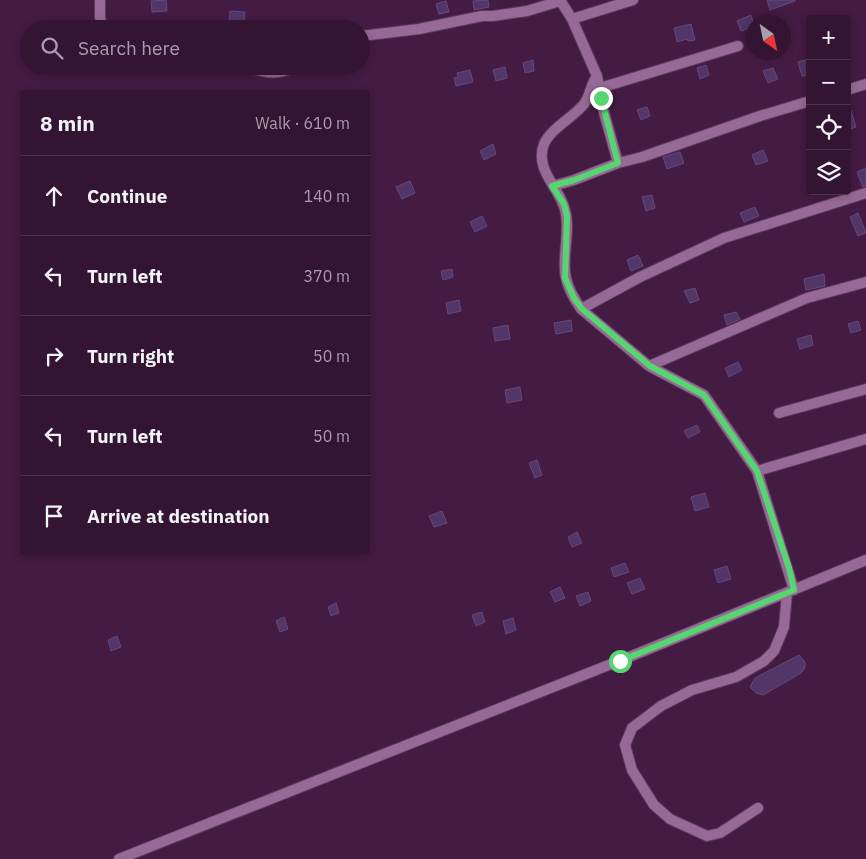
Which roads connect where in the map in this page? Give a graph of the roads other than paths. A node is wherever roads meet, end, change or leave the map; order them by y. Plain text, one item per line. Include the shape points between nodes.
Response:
1 (100, 0) edge
2 (560, 0) edge
3 (633, 0) edge
4 (572, 19) junction
5 (101, 20) edge
6 (370, 35) edge
7 (738, 46) dead end
8 (597, 76) junction
9 (866, 84) edge
10 (600, 88) junction
11 (851, 89) edge
12 (806, 102) edge
13 (618, 163) junction
14 (552, 186) junction
15 (866, 194) edge
16 (866, 282) edge
17 (582, 309) junction
18 (650, 366) junction
19 (866, 389) edge
20 (779, 413) dead end
21 (866, 439) edge
22 (757, 471) junction
23 (866, 560) edge
24 (790, 591) junction
25 (758, 808) dead end
26 (119, 859) edge

1 - 5 street
2 - 4 street
2 - 6 street via 528,11
3 - 4 street
4 - 8 street
7 - 10 street
8 - 10 street
8 - 14 street via 591,83 585,103 544,143 542,158 545,174
9 - 11 street
10 - 13 street
12 - 13 street
13 - 14 street
14 - 17 street via 564,204 567,216 565,278
15 - 17 street via 724,238 640,277
16 - 18 street via 807,298
17 - 18 street
18 - 22 street via 704,395
19 - 20 street
21 - 22 street
22 - 24 street via 786,559
23 - 24 street
24 - 25 street via 784,627 774,651 764,661 736,676 692,690 661,706 632,728 625,744 632,770 654,805 670,819 707,836 720,833
24 - 26 street

